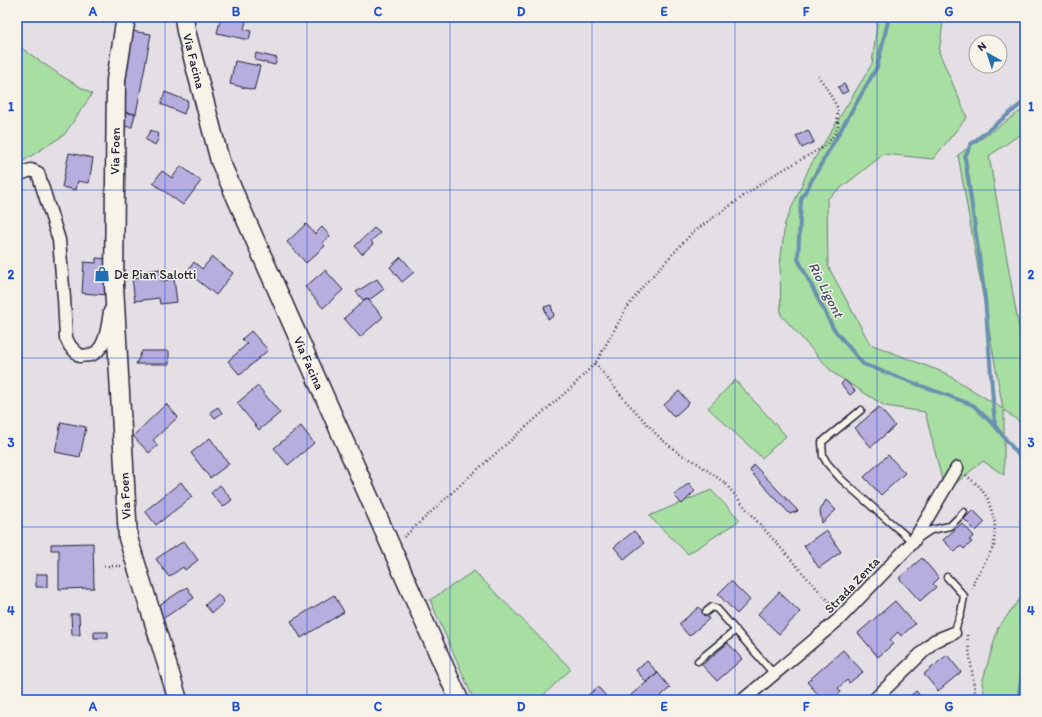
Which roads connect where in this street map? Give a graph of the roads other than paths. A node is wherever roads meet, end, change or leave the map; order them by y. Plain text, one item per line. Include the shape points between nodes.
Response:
1 (126, 17) edge
2 (184, 17) edge
3 (17, 175) edge
4 (114, 285) junction
5 (861, 410) dead end
6 (957, 468) road end
7 (964, 512) dead end
8 (913, 542) junction
9 (947, 577) dead end
10 (706, 612) dead end
11 (736, 630) junction
12 (954, 632) joint
13 (698, 661) dead end
14 (774, 674) junction
15 (178, 700) edge
16 (459, 700) edge
17 (743, 700) edge
18 (874, 700) edge

1 - 4 main road, Via Foen via 116,80
2 - 16 main road, Via Facina via 220,162
3 - 4 street, Via Foen via 31,170 38,173 59,240 66,338 80,356 97,351 105,338
4 - 15 main road, Via Foen via 128,538
5 - 8 lane via 822,442 823,456 841,479
6 - 8 street, Strada Zenta
7 - 8 lane via 950,526 931,530
8 - 14 street, Strada Zenta via 842,616
9 - 12 lane via 964,596
10 - 11 lane via 712,607 717,609
11 - 13 lane
11 - 14 lane
12 - 18 street via 934,641
14 - 17 street, Strada Zenta

